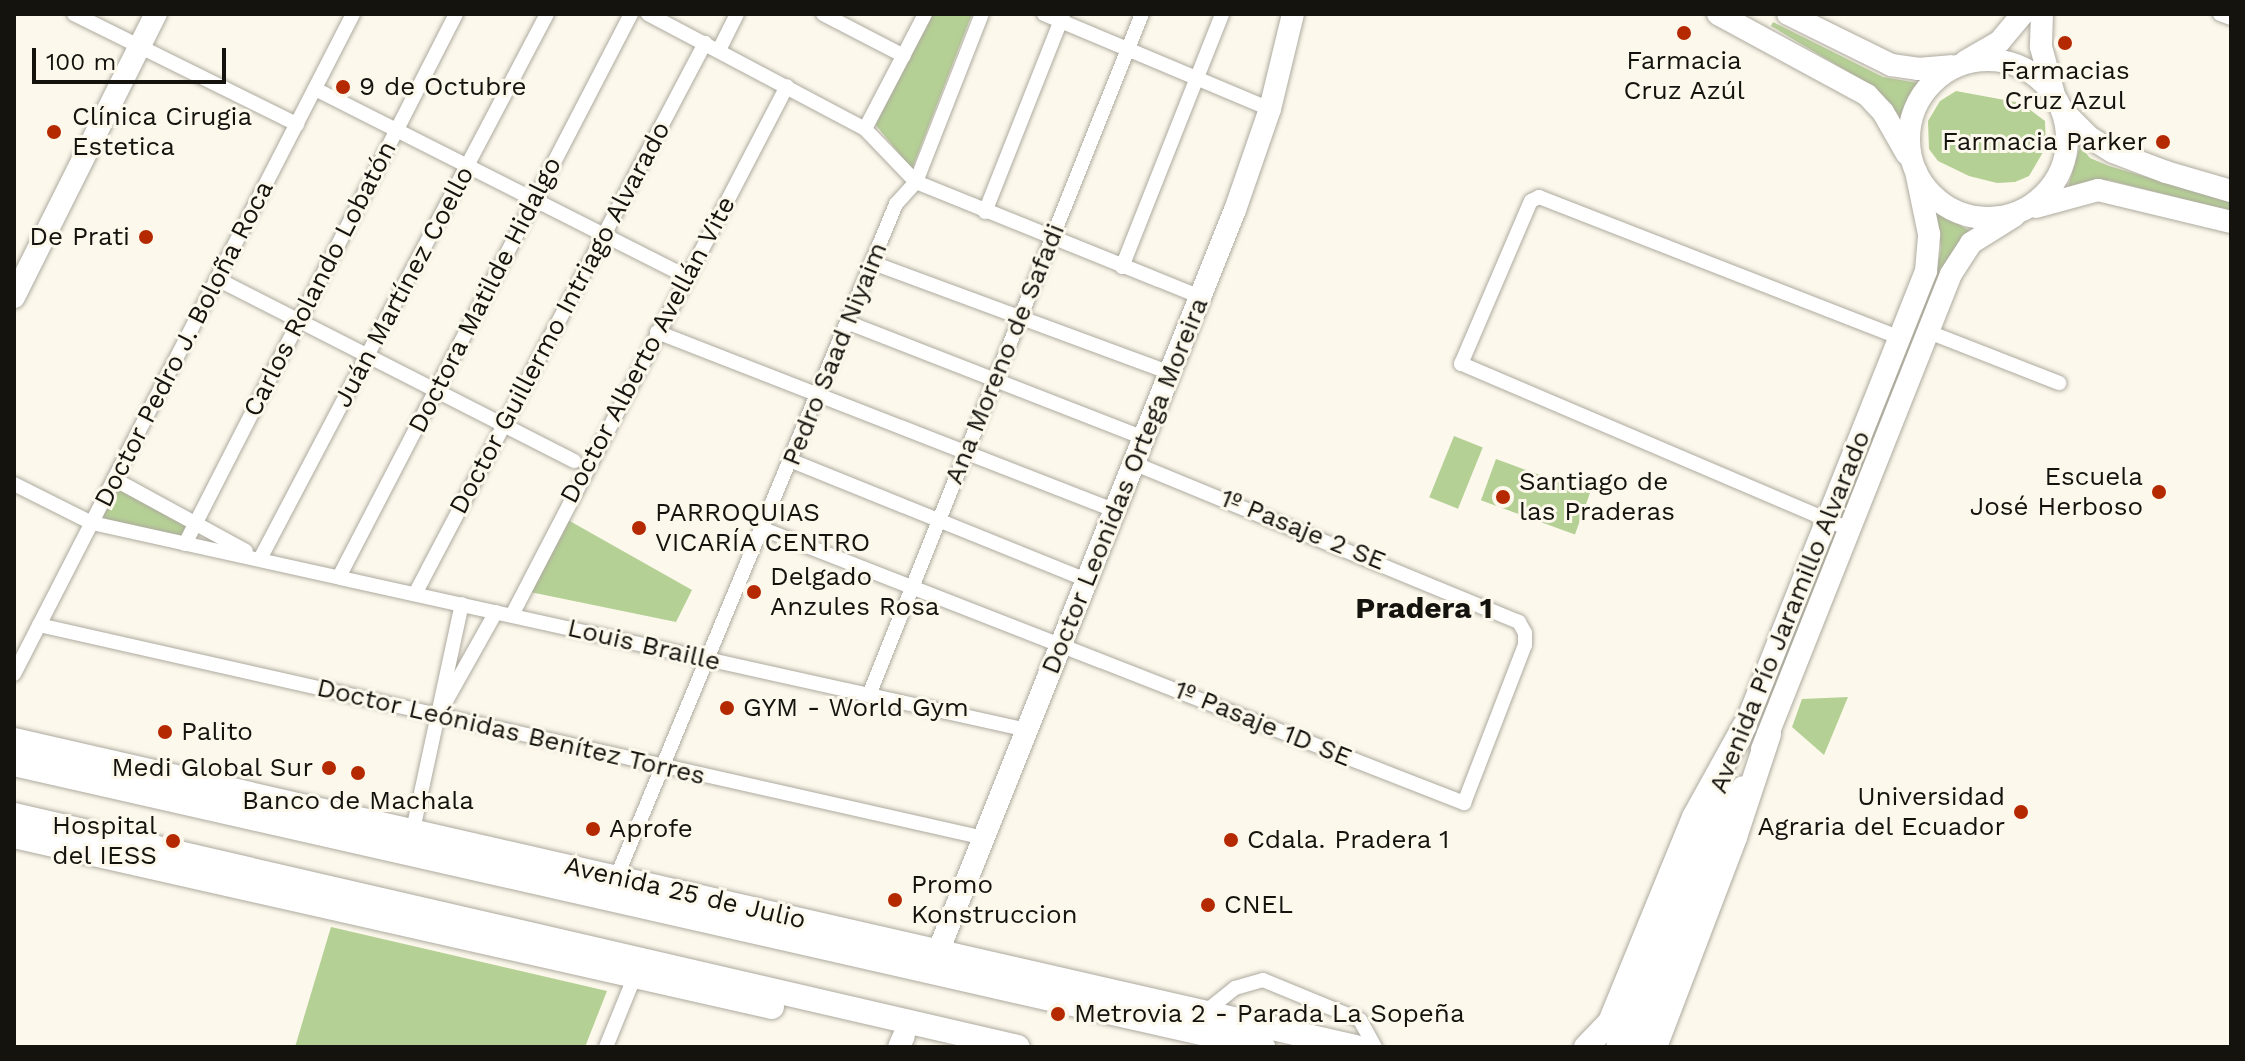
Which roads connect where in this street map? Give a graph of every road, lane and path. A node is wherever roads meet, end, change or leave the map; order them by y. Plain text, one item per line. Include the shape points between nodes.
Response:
1 (74, 14) edge
2 (156, 14) edge
3 (353, 14) edge
4 (456, 14) edge
5 (547, 14) edge
6 (631, 14) edge
7 (648, 14) edge
8 (737, 14) edge
9 (823, 14) edge
10 (925, 14) edge
11 (982, 14) edge
12 (1044, 14) edge
13 (1142, 14) edge
14 (1222, 14) edge
15 (1293, 14) edge
16 (1718, 14) edge
17 (1788, 14) edge
18 (2023, 14) edge
19 (2042, 14) edge
20 (2220, 14) edge
21 (1062, 18) edge
22 (2231, 18) edge
23 (712, 46) junction
24 (140, 48) junction
25 (1128, 49) junction
26 (904, 56) junction
27 (1958, 64) junction
28 (1197, 78) junction
29 (787, 86) junction
30 (315, 89) junction
31 (2058, 104) junction
32 (1270, 109) junction
33 (297, 124) junction
34 (865, 129) junction
35 (396, 130) junction
36 (467, 166) junction
37 (1914, 167) junction
38 (916, 182) junction
39 (2231, 191) edge
40 (534, 200) junction
41 (985, 212) junction
42 (2023, 212) junction
43 (2231, 222) edge
44 (603, 236) junction
45 (1052, 238) junction
46 (873, 263) junction
47 (1122, 267) junction
48 (676, 271) dead end
49 (217, 279) junction
50 (14, 297) edge
51 (1200, 297) junction
52 (1020, 318) junction
53 (299, 322) junction
54 (849, 323) junction
55 (657, 332) junction
56 (1929, 332) junction
57 (1900, 338) junction
58 (368, 357) junction
59 (1170, 373) junction
60 (995, 380) junction
61 (2059, 383) dead end
62 (435, 392) junction
63 (818, 398) junction
64 (503, 427) junction
65 (1144, 438) junction
66 (965, 454) junction
67 (574, 461) dead end
68 (792, 461) junction
69 (1134, 463) junction
70 (114, 479) junction
71 (14, 484) edge
72 (1115, 511) junction
73 (939, 520) junction
74 (1827, 521) junction
75 (92, 523) junction
76 (195, 524) junction
77 (763, 529) junction
78 (1851, 530) junction
79 (185, 544) junction
80 (260, 559) junction
81 (339, 577) junction
82 (1087, 580) junction
83 (912, 587) junction
84 (415, 594) junction
85 (462, 604) junction
86 (496, 612) junction
87 (512, 615) junction
88 (39, 625) junction
89 (1061, 645) junction
90 (708, 659) junction
91 (14, 674) edge
92 (869, 695) junction
93 (437, 715) junction
94 (1745, 725) junction
95 (1027, 730) junction
96 (1769, 734) junction
97 (14, 740) edge
98 (14, 764) edge
99 (662, 766) junction
100 (157, 772) junction
101 (1464, 803) joint
102 (215, 809) junction
103 (14, 815) edge
104 (413, 830) junction
105 (14, 836) edge
106 (984, 838) junction
107 (1706, 845) junction
108 (163, 848) junction
109 (584, 868) junction
110 (490, 871) junction
111 (617, 876) junction
112 (206, 880) junction
113 (771, 914) junction
114 (509, 949) junction
115 (824, 949) junction
116 (605, 951) junction
117 (938, 952) junction
118 (634, 978) junction
119 (1204, 1013) junction
120 (901, 1042) edge
121 (606, 1047) edge
122 (950, 1047) edge
123 (1018, 1047) edge
124 (1263, 1047) edge
125 (1355, 1047) edge
126 (1375, 1047) edge
127 (1586, 1047) edge
128 (1617, 1047) edge
129 (1635, 1047) edge
130 (1655, 1047) edge

1 - 24 street
2 - 24 main road
3 - 30 street, Doctor Pedro J. Boloña Roca
4 - 35 street, Carlos Rolando Lobatón
5 - 36 street, Juán Martínez Coello
6 - 40 street, Doctora Matilde Hidalgo
7 - 23 street
8 - 23 street, Doctor Guillermo Intriago Alvarado
9 - 26 street
10 - 26 street
11 - 38 street, Pedro Saad Niyaim
12 - 21 street
13 - 25 street, Ana Moreno de Safadi
14 - 28 street
15 - 32 main road, Doctor Leonidas Ortega Moreira
16 - 37 main road via 1867,95 1883,112
17 - 27 main road via 1891,65 1918,69
18 - 27 main road via 2000,41
19 - 31 main road via 2041,47
20 - 22 street
21 - 25 street
21 - 41 street
23 - 29 street
23 - 44 street, Doctor Guillermo Intriago Alvarado
24 - 33 street
24 - 50 main road
25 - 28 street
25 - 45 street, Ana Moreno de Safadi
26 - 34 street
27 - 31 main road via 1994,62 2022,70
27 - 37 main road via 1929,82 1912,110 1907,144
28 - 32 street
28 - 47 street
29 - 34 street
29 - 55 street, Doctor Alberto Avellán Vite
30 - 33 street, Doctor Pedro J. Boloña Roca
30 - 35 street
31 - 39 main road via 2089,137 2113,152
31 - 42 main road via 2067,136 2064,164 2051,189
32 - 51 main road, Doctor Leonidas Ortega Moreira
33 - 49 street, Doctor Pedro J. Boloña Roca
34 - 38 street
35 - 36 street
35 - 53 street, Carlos Rolando Lobatón
36 - 40 street
36 - 58 street, Juán Martínez Coello
37 - 42 main road via 1925,185 1950,206 1981,217
37 - 57 main road, Avenida Pío Jaramillo Alvarado via 1930,252
38 - 41 street
38 - 46 street, Pedro Saad Niyaim via 896,204
40 - 44 street
40 - 62 street, Doctora Matilde Hidalgo
41 - 45 street
42 - 43 main road via 2098,190
42 - 56 main road, Avenida Pío Jaramillo Alvarado via 1965,249
44 - 48 street
44 - 64 street, Doctor Guillermo Intriago Alvarado
45 - 47 street
45 - 52 street, Ana Moreno de Safadi
46 - 52 street
46 - 54 street, Pedro Saad Niyaim
47 - 51 street
49 - 53 street
49 - 70 street, Doctor Pedro J. Boloña Roca
51 - 59 main road, Doctor Leonidas Ortega Moreira
52 - 59 street
52 - 60 street, Ana Moreno de Safadi
53 - 58 street
53 - 76 street, Carlos Rolando Lobatón
54 - 60 street
54 - 63 street, Pedro Saad Niyaim
55 - 63 street
55 - 87 street, Doctor Alberto Avellán Vite
56 - 61 street
56 - 78 main road, Avenida Pío Jaramillo Alvarado
57 - 74 main road, Avenida Pío Jaramillo Alvarado
57 - 74 street via 1539,197 1531,201 1461,364
58 - 62 street
58 - 80 street, Juán Martínez Coello
59 - 65 main road, Doctor Leonidas Ortega Moreira
60 - 65 street
60 - 66 street, Ana Moreno de Safadi
62 - 64 street
62 - 81 street, Doctora Matilde Hidalgo
63 - 66 street
63 - 68 street, Pedro Saad Niyaim
64 - 67 street
64 - 84 street, Doctor Guillermo Intriago Alvarado
65 - 69 main road, Doctor Leonidas Ortega Moreira
66 - 72 street
66 - 73 street, Ana Moreno de Safadi
68 - 73 street
68 - 77 street, Pedro Saad Niyaim
69 - 72 main road, Doctor Leonidas Ortega Moreira
69 - 101 street, 1º Pasaje 2 SE via 1514,618 1525,633 1525,645
70 - 75 street, Doctor Pedro J. Boloña Roca
70 - 76 street, Louis Braille
71 - 75 street, Louis Braille
72 - 82 main road, Doctor Leonidas Ortega Moreira
73 - 82 street
73 - 83 street, Ana Moreno de Safadi
74 - 78 street
74 - 94 main road, Avenida Pío Jaramillo Alvarado
75 - 79 street, Louis Braille
75 - 88 street, Doctor Pedro J. Boloña Roca
76 - 79 street, Carlos Rolando Lobatón
76 - 80 street, Louis Braille
77 - 83 street, 1º Pasaje 1D SE
77 - 90 street, Pedro Saad Niyaim
78 - 96 main road, Avenida Pío Jaramillo Alvarado
79 - 80 street, Louis Braille
80 - 81 street, Louis Braille
81 - 84 street, Louis Braille
82 - 89 main road, Doctor Leonidas Ortega Moreira
83 - 89 street, 1º Pasaje 1D SE
83 - 92 street, Ana Moreno de Safadi
84 - 85 street, Louis Braille
85 - 86 street, Louis Braille
85 - 93 street
86 - 87 street, Louis Braille
86 - 93 street
87 - 90 street, Louis Braille
88 - 91 street, Doctor Pedro J. Boloña Roca
88 - 93 street, Doctor Leónidas Benítez Torres
89 - 95 main road, Doctor Leonidas Ortega Moreira
89 - 101 street, 1º Pasaje 1D SE
90 - 92 street, Louis Braille
90 - 99 street, Pedro Saad Niyaim
92 - 95 street, Louis Braille
93 - 99 street, Doctor Leónidas Benítez Torres
93 - 104 street
94 - 107 main road, Avenida Pío Jaramillo Alvarado
94 - 127 main road via 1694,817 1610,1022
95 - 106 main road, Doctor Leonidas Ortega Moreira
96 - 107 main road, Avenida Pío Jaramillo Alvarado
96 - 130 main road
97 - 100 main road, Avenida 25 de Julio
98 - 102 main road, Avenida 25 de Julio
99 - 106 street, Doctor Leónidas Benítez Torres
99 - 111 street, Pedro Saad Niyaim
100 - 102 main road
100 - 104 main road, Avenida 25 de Julio
102 - 110 main road, Avenida 25 de Julio
103 - 108 main road
104 - 109 main road, Avenida 25 de Julio
105 - 112 main road
106 - 117 main road, Doctor Leonidas Ortega Moreira
107 - 128 main road, Avenida Pío Jaramillo Alvarado
107 - 129 main road, Avenida Pío Jaramillo Alvarado
108 - 112 main road
108 - 116 main road
109 - 110 main road
109 - 111 main road, Avenida 25 de Julio
110 - 115 main road, Avenida 25 de Julio
111 - 113 main road, Avenida 25 de Julio
112 - 114 main road
113 - 115 main road
113 - 117 main road, Avenida 25 de Julio
114 - 116 main road
114 - 118 main road
115 - 124 main road, Avenida 25 de Julio
116 - 123 main road
117 - 119 main road, Avenida 25 de Julio
118 - 120 main road
118 - 121 street
119 - 125 main road, Avenida 25 de Julio
119 - 126 street via 1235,988 1263,980 1360,1020
120 - 122 main road

